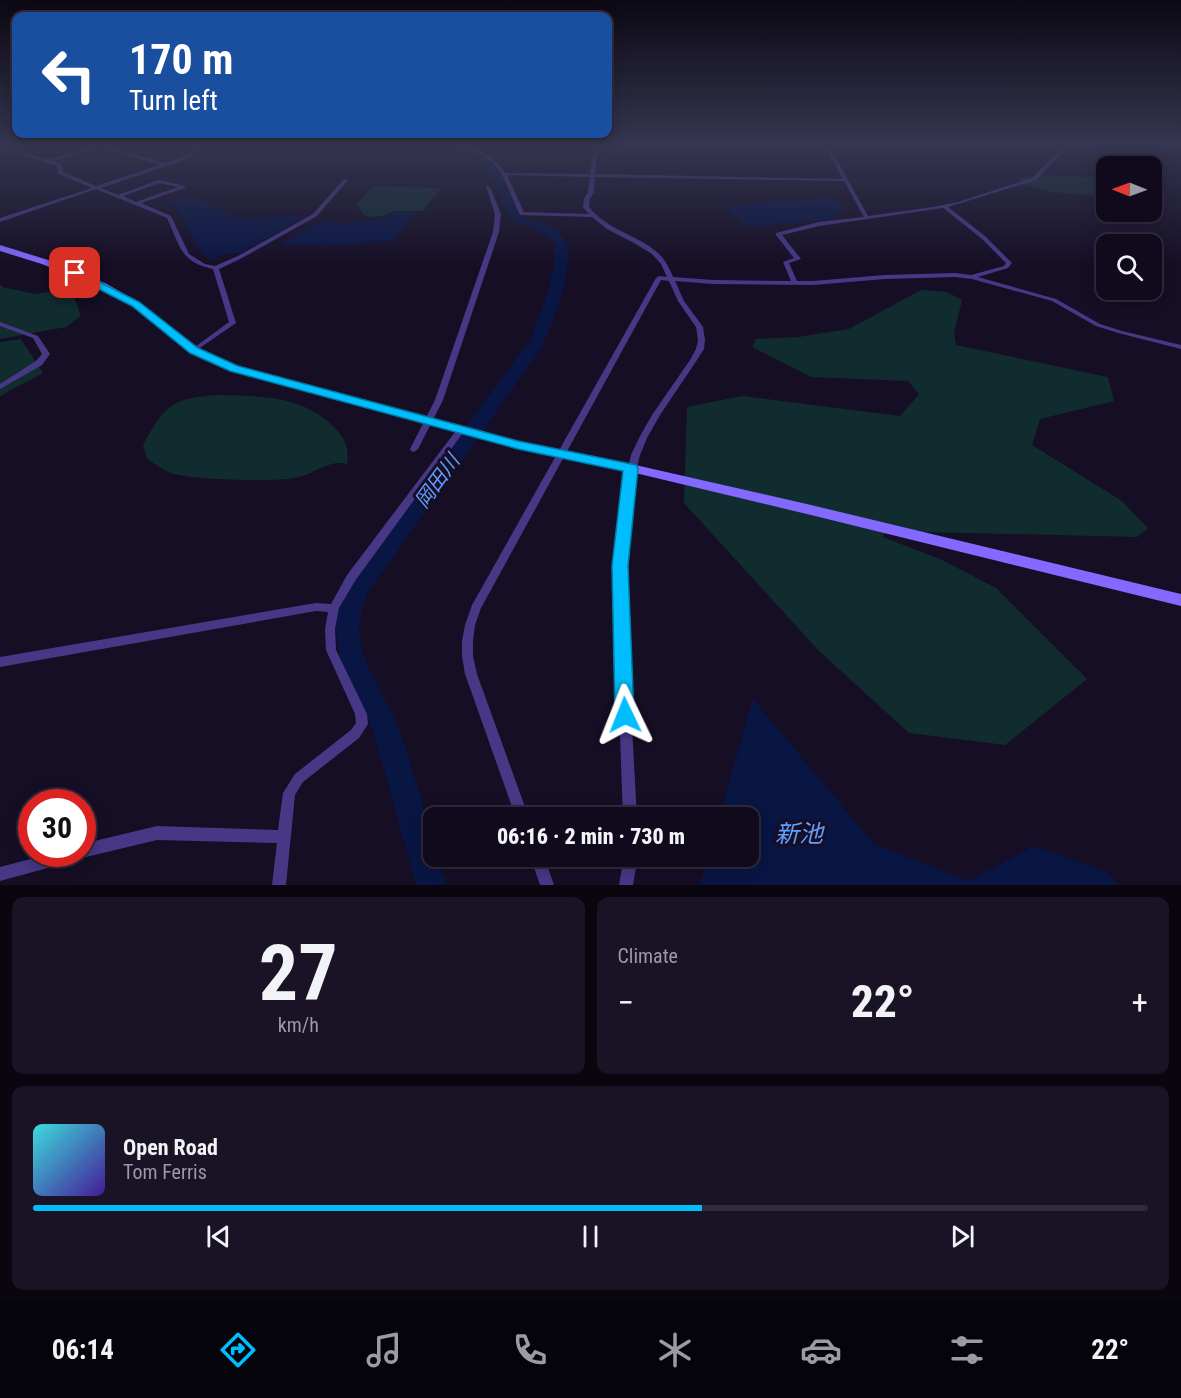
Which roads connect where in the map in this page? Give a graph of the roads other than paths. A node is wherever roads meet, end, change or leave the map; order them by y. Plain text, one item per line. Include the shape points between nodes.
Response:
1 (91, 185) edge
2 (106, 185) edge
3 (148, 185) edge
4 (176, 185) edge
5 (341, 185) edge
6 (509, 185) edge
7 (592, 185) edge
8 (849, 185) edge
9 (1014, 185) edge
10 (488, 187) dead end
11 (98, 188) junction
12 (119, 196) junction
13 (137, 203) junction
14 (945, 207) junction
15 (591, 216) junction
16 (867, 218) junction
17 (0, 220) edge
18 (0, 248) edge
19 (216, 268) junction
20 (972, 277) junction
21 (671, 278) junction
22 (795, 283) junction
23 (0, 324) edge
24 (1181, 346) edge
25 (194, 350) junction
26 (0, 387) edge
27 (428, 421) junction
28 (463, 430) junction
29 (414, 449) dead end
30 (561, 455) junction
31 (631, 468) junction
32 (1181, 600) edge
33 (334, 608) junction
34 (0, 662) edge
35 (519, 807) edge
36 (630, 807) edge
37 (283, 837) junction
38 (96, 848) edge
39 (26, 867) edge
40 (541, 867) edge
41 (630, 867) edge
42 (0, 874) edge
43 (279, 885) edge
44 (547, 885) edge
45 (626, 885) edge

1 - 11 street
2 - 11 street
3 - 12 street
4 - 13 street via 183,187
5 - 19 street via 315,215
6 - 15 street via 522,214
7 - 15 street via 585,203
8 - 16 street
9 - 14 street
10 - 27 street via 498,214 496,232 439,400
11 - 12 street
11 - 17 street
12 - 13 street
13 - 19 street via 169,217 187,255
14 - 16 street
14 - 20 street via 1009,263
15 - 21 street via 656,254
16 - 22 street via 778,234 798,259 786,262
18 - 25 street via 104,286 135,304
19 - 25 street via 233,323
20 - 22 street via 927,275
20 - 24 street via 1054,300 1098,325
21 - 22 street
21 - 30 street via 657,279
21 - 31 street via 682,303 700,325 700,349 643,438
23 - 26 street via 36,337 46,354 39,363
25 - 27 street via 234,368
27 - 28 street
27 - 29 street
28 - 30 street
28 - 33 street via 351,578
30 - 31 street
30 - 35 street via 476,608 466,636 471,674
31 - 32 street
31 - 36 street via 620,566
33 - 34 street via 316,607
33 - 37 street via 331,650 362,724 355,734 298,778 286,802
37 - 38 street via 157,833
37 - 43 street
39 - 42 street
40 - 44 street
41 - 45 street

